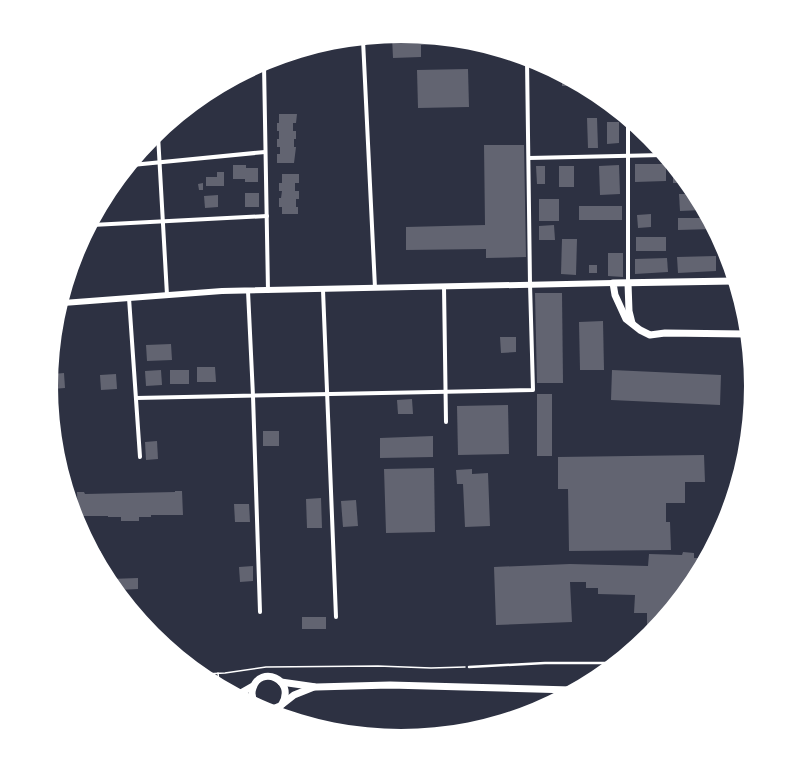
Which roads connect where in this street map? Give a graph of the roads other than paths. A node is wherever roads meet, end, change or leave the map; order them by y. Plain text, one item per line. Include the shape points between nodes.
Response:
1 (363, 45) edge
2 (527, 67) edge
3 (264, 72) edge
4 (628, 128) edge
5 (159, 143) edge
6 (265, 152) junction
7 (656, 156) edge
8 (628, 157) junction
9 (528, 158) junction
10 (160, 163) junction
11 (140, 164) edge
12 (267, 216) junction
13 (162, 222) junction
14 (99, 225) edge
15 (727, 280) edge
16 (613, 283) junction
17 (628, 283) junction
18 (530, 284) junction
19 (444, 287) junction
20 (375, 288) junction
21 (323, 290) junction
22 (248, 291) junction
23 (268, 291) junction
24 (167, 295) junction
25 (130, 298) junction
26 (69, 303) edge
27 (633, 326) junction
28 (741, 334) edge
29 (446, 392) junction
30 (327, 395) junction
31 (253, 396) junction
32 (136, 398) junction
33 (446, 422) dead end
34 (140, 456) dead end
35 (260, 612) dead end
36 (336, 617) dead end
37 (603, 663) edge
38 (469, 667) road end
39 (282, 682) junction
40 (253, 686) junction
41 (316, 687) junction
42 (561, 690) edge
43 (244, 691) edge
44 (252, 695) edge
45 (280, 707) edge

1 - 20 street
2 - 9 street
3 - 6 street
4 - 8 street
5 - 10 street
6 - 10 street
6 - 12 street
7 - 8 street
8 - 9 street
8 - 17 street
9 - 18 street
10 - 11 street
10 - 13 street
12 - 13 street
12 - 23 street
13 - 14 street
13 - 24 street
15 - 17 main road
16 - 17 main road
16 - 18 street
16 - 27 main road via 621,309
17 - 27 main road via 629,311
18 - 19 street
18 - 29 street via 533,390
19 - 20 street
19 - 29 street
20 - 21 street
21 - 23 street
21 - 30 street
22 - 23 street
22 - 24 street
22 - 31 street
24 - 25 street
25 - 26 street
25 - 32 street
27 - 28 main road via 650,335
29 - 30 street
29 - 33 street
30 - 31 street
30 - 36 street
31 - 32 street
31 - 35 street
32 - 34 street
37 - 38 lane
39 - 40 main road via 266,676
39 - 41 main road
39 - 45 main road via 286,693
40 - 43 main road
40 - 44 main road
41 - 42 main road via 390,685
41 - 45 main road via 294,695

